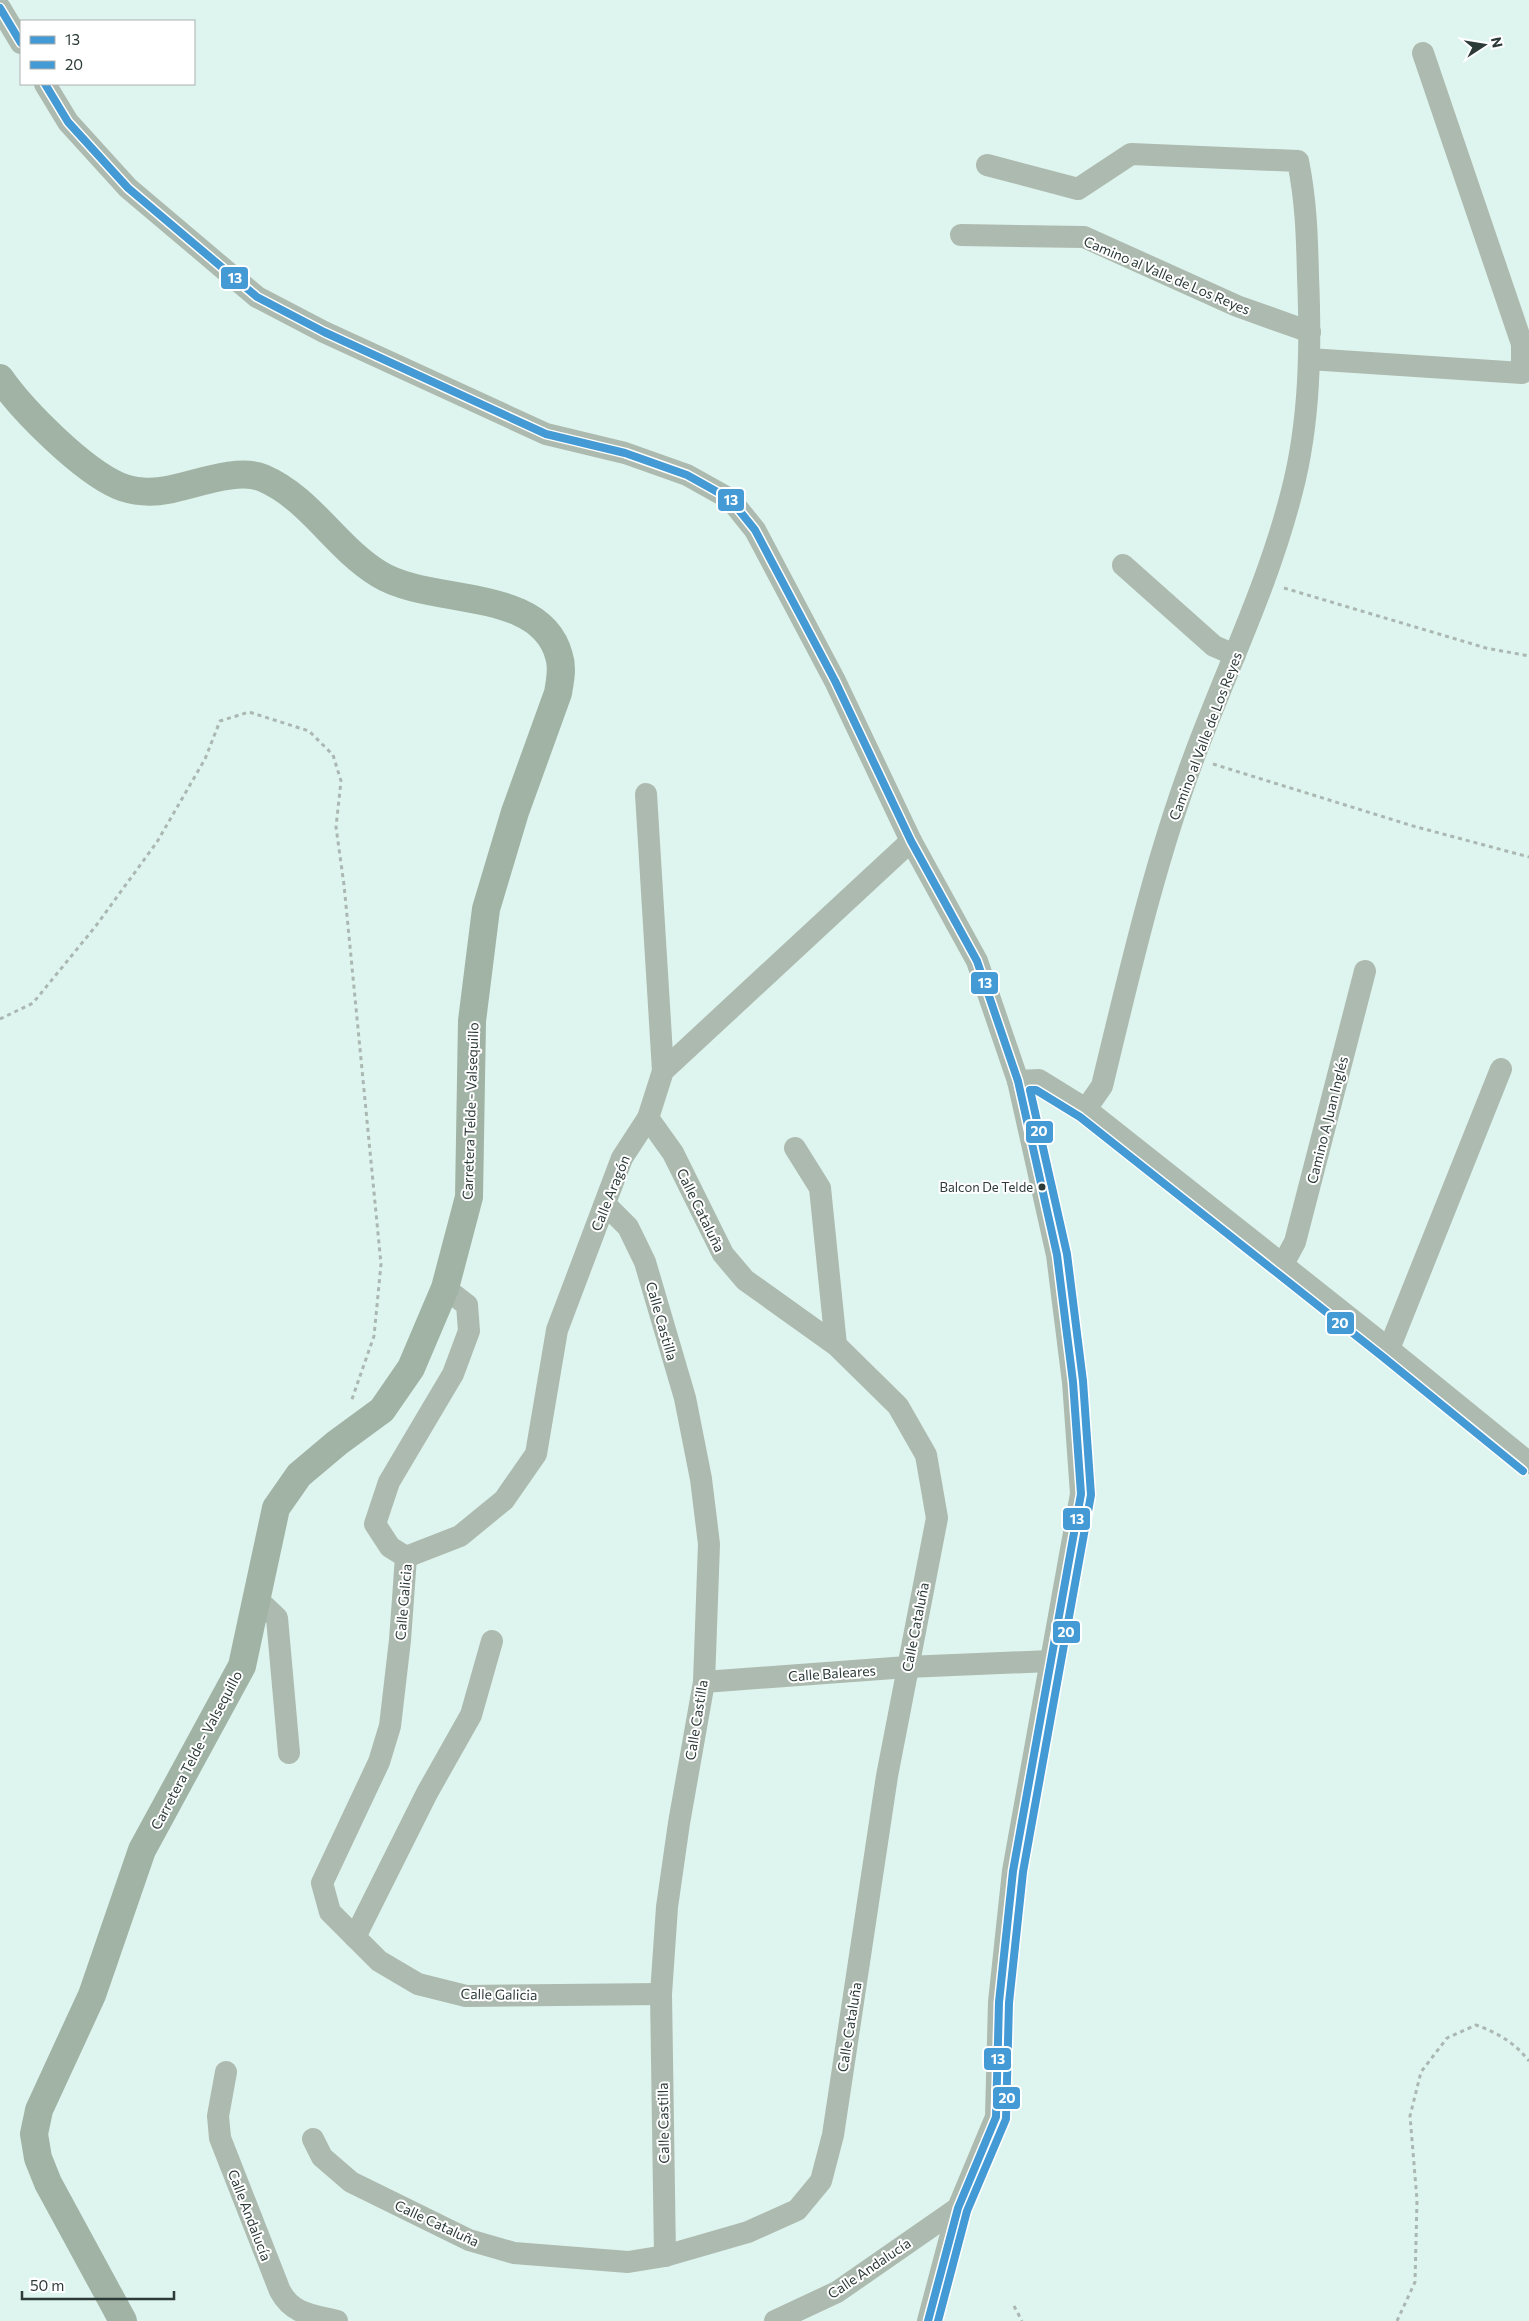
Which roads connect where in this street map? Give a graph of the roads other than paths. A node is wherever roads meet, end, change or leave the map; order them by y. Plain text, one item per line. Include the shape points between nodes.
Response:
1 (0, 8) edge
2 (20, 41) edge
3 (1422, 53) dead end
4 (46, 85) edge
5 (987, 165) dead end
6 (961, 235) dead end
7 (1310, 332) junction
8 (1309, 359) junction
9 (1526, 373) edge
10 (2, 382) edge
11 (1122, 565) dead end
12 (1235, 655) junction
13 (646, 794) dead end
14 (911, 841) junction
15 (1365, 971) dead end
16 (1501, 1070) dead end
17 (663, 1071) junction
18 (1018, 1081) junction
19 (1086, 1109) junction
20 (648, 1118) junction
21 (795, 1148) dead end
22 (605, 1204) junction
23 (1282, 1266) junction
24 (445, 1288) junction
25 (836, 1345) junction
26 (1389, 1349) junction
27 (1529, 1463) edge
28 (406, 1557) junction
29 (257, 1599) junction
30 (492, 1641) dead end
31 (1050, 1661) junction
32 (907, 1667) junction
33 (704, 1682) junction
34 (289, 1752) dead end
35 (355, 1936) junction
36 (661, 1994) junction
37 (226, 2072) dead end
38 (313, 2139) dead end
39 (958, 2208) junction
40 (664, 2256) junction
41 (123, 2321) edge
42 (337, 2321) edge
43 (775, 2321) edge
44 (928, 2321) edge

1 - 2 street
3 - 9 street via 1522,344
4 - 14 street via 68,122 128,188 257,297 324,332 546,434 625,453 687,475 730,499 755,530 830,672
5 - 7 street, Camino al Valle de Los Reyes via 1078,189 1130,154 1298,161 1306,203
6 - 7 street, Camino al Valle de Los Reyes via 1084,237 1236,306
7 - 8 street, Camino al Valle de Los Reyes
8 - 9 street
8 - 12 street, Camino al Valle de Los Reyes via 1303,430 1293,490 1264,582
10 - 24 main road, Carretera Telde - Valsequillo via 41,426 98,476 121,487 165,491 240,474 262,477 292,496 358,560 380,575 402,585 518,610 538,622 551,637 560,656 558,693 515,812 486,909 472,1021 469,1197
11 - 12 street via 1214,646
12 - 19 street, Camino al Valle de Los Reyes via 1194,758 1155,873 1102,1086
13 - 17 street
14 - 17 street, Calle Aragón
14 - 18 street via 977,962
15 - 23 street, Camino A Juan Inglés via 1295,1242
16 - 26 street
17 - 20 street, Calle Aragón
18 - 19 street via 1038,1080
18 - 31 street via 1057,1255 1074,1382 1081,1494
19 - 23 street
20 - 22 street, Calle Aragón via 622,1158
20 - 25 street, Calle Cataluña via 674,1153 723,1254 744,1280
21 - 25 street via 820,1188
22 - 28 street, Calle Aragón via 557,1330 536,1454 504,1500 460,1536
22 - 33 street, Calle Castilla via 628,1227 645,1262 685,1398 701,1479 708,1544
23 - 26 street
24 - 28 street, Calle Galicia via 467,1305 469,1331 452,1374 389,1482 375,1524 390,1547
24 - 29 main road, Carretera Telde - Valsequillo via 412,1368 382,1410 300,1475 276,1508
25 - 32 street, Calle Cataluña via 898,1406 926,1455 938,1518
26 - 27 street
28 - 35 street, Calle Galicia via 390,1726 379,1762 322,1883 330,1912
29 - 34 street via 277,1618
29 - 41 main road, Carretera Telde - Valsequillo via 242,1666 142,1850 92,1995 39,2110 34,2134 38,2158 48,2183
30 - 35 street via 471,1714 427,1792
31 - 32 street, Calle Baleares
31 - 39 street via 1013,1871 999,2002 996,2117
32 - 33 street, Calle Baleares
32 - 40 street, Calle Cataluña via 887,1776 833,2135 821,2181 797,2210 748,2232
33 - 36 street, Calle Castilla via 668,1898
35 - 36 street, Calle Galicia via 379,1961 418,1984 466,1996
36 - 40 street, Calle Castilla
37 - 42 street, Calle Andalucía via 218,2116 220,2138 280,2292 287,2304 298,2311
38 - 40 street, Calle Cataluña via 322,2157 351,2182 469,2240 514,2253 628,2262
39 - 43 street, Calle Andalucía via 837,2292
39 - 44 street

